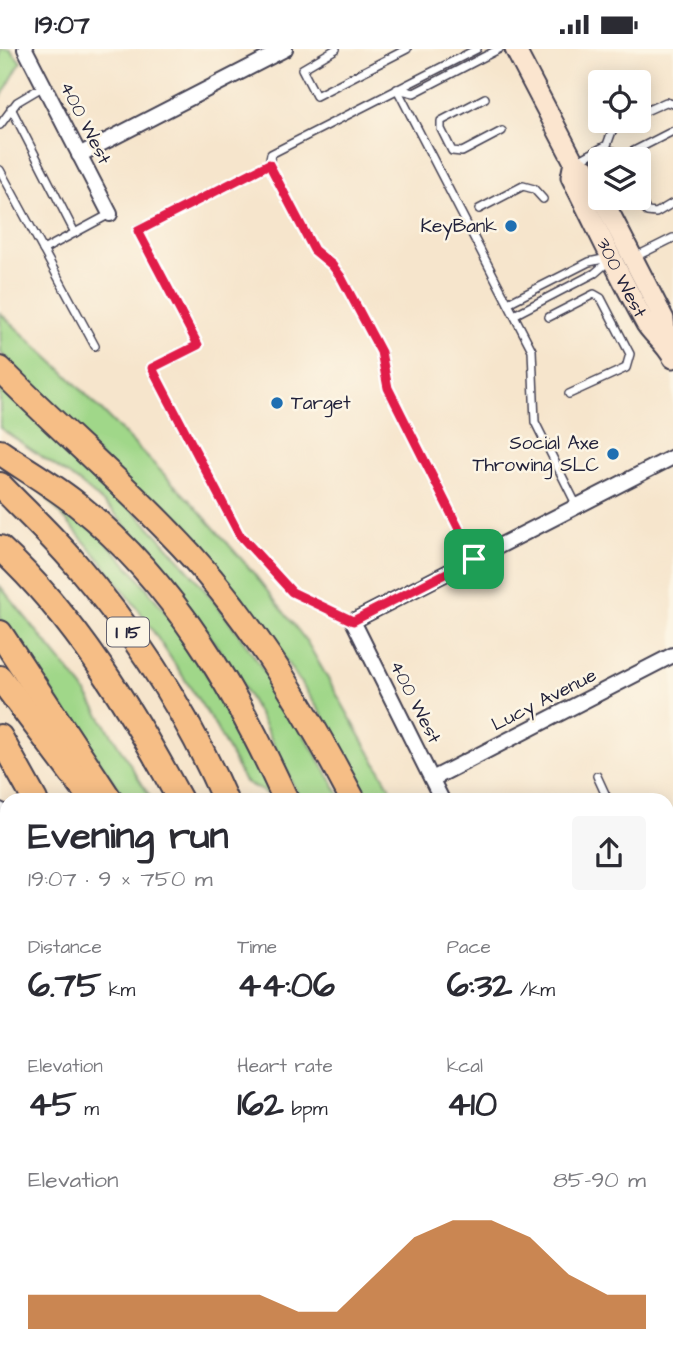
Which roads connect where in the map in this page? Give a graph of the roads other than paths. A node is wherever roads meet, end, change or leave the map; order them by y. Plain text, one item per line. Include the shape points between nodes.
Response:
1 (25, 49) edge
2 (285, 49) edge
3 (336, 49) edge
4 (407, 49) edge
5 (477, 49) edge
6 (499, 49) edge
7 (515, 49) edge
8 (44, 86) junction
9 (397, 89) junction
10 (485, 98) dead end
11 (673, 104) edge
12 (11, 108) junction
13 (651, 108) edge
14 (0, 125) edge
15 (502, 131) dead end
16 (673, 131) edge
17 (644, 147) edge
18 (79, 155) junction
19 (588, 155) edge
20 (574, 162) junction
21 (269, 164) junction
22 (0, 170) edge
23 (588, 173) edge
24 (543, 199) dead end
25 (673, 203) edge
26 (479, 209) dead end
27 (604, 210) edge
28 (608, 210) edge
29 (646, 210) edge
30 (110, 214) joint
31 (75, 233) junction
32 (673, 238) edge
33 (43, 250) junction
34 (612, 258) junction
35 (632, 258) junction
36 (508, 303) junction
37 (514, 315) junction
38 (549, 317) dead end
39 (94, 346) dead end
40 (671, 349) edge
41 (0, 369) edge
42 (569, 394) dead end
43 (0, 452) edge
44 (673, 457) edge
45 (0, 485) edge
46 (577, 506) junction
47 (4, 552) edge
48 (474, 559) junction
49 (353, 621) junction
50 (0, 633) edge
51 (673, 655) edge
52 (0, 678) edge
53 (0, 737) edge
54 (597, 776) dead end
55 (432, 779) junction
56 (31, 793) edge
57 (87, 793) edge
58 (105, 793) edge
59 (176, 793) edge
60 (222, 793) edge
61 (283, 793) edge
62 (350, 793) edge
63 (439, 793) edge
64 (605, 793) edge

1 - 8 street, 400 West
2 - 18 street
3 - 4 lane via 302,69 316,96
5 - 9 lane
6 - 9 lane via 414,93
7 - 20 main road, 300 West
8 - 12 lane
8 - 18 street, 400 West
9 - 21 lane via 271,154
9 - 36 lane
10 - 15 lane via 441,121 446,140 452,151 462,152
11 - 13 lane via 666,101
12 - 14 lane
12 - 31 lane
16 - 17 lane
18 - 30 street, 400 West
19 - 20 lane
20 - 23 main road, 300 West
20 - 34 main road, 300 West via 571,177
21 - 48 lane via 314,250 341,277 381,352 388,388
21 - 49 lane via 138,231 198,345 152,368 239,534 292,592
22 - 33 lane
24 - 26 lane via 523,186
25 - 29 lane via 656,213
27 - 34 main road
28 - 35 main road, 300 West
30 - 31 lane
31 - 33 lane
32 - 35 lane
33 - 39 lane
34 - 36 lane via 589,262
34 - 37 lane via 595,273
34 - 40 main road, 300 West via 634,280
35 - 40 main road, 300 West via 664,319
36 - 37 lane
37 - 46 lane via 532,350 535,422
38 - 42 lane via 594,294 601,298 630,354 626,368
41 - 62 highway via 171,533 219,591 312,722
43 - 61 highway via 79,506 148,571 248,717
44 - 46 street
45 - 60 highway, I 15 via 74,562 151,661 203,749
46 - 48 street
47 - 59 highway, I 15 via 86,647 142,729
48 - 49 street
49 - 55 street, 400 West
50 - 58 highway
51 - 55 street, Lucy Avenue
52 - 57 highway
53 - 56 highway
54 - 64 lane
55 - 63 street, 400 West

